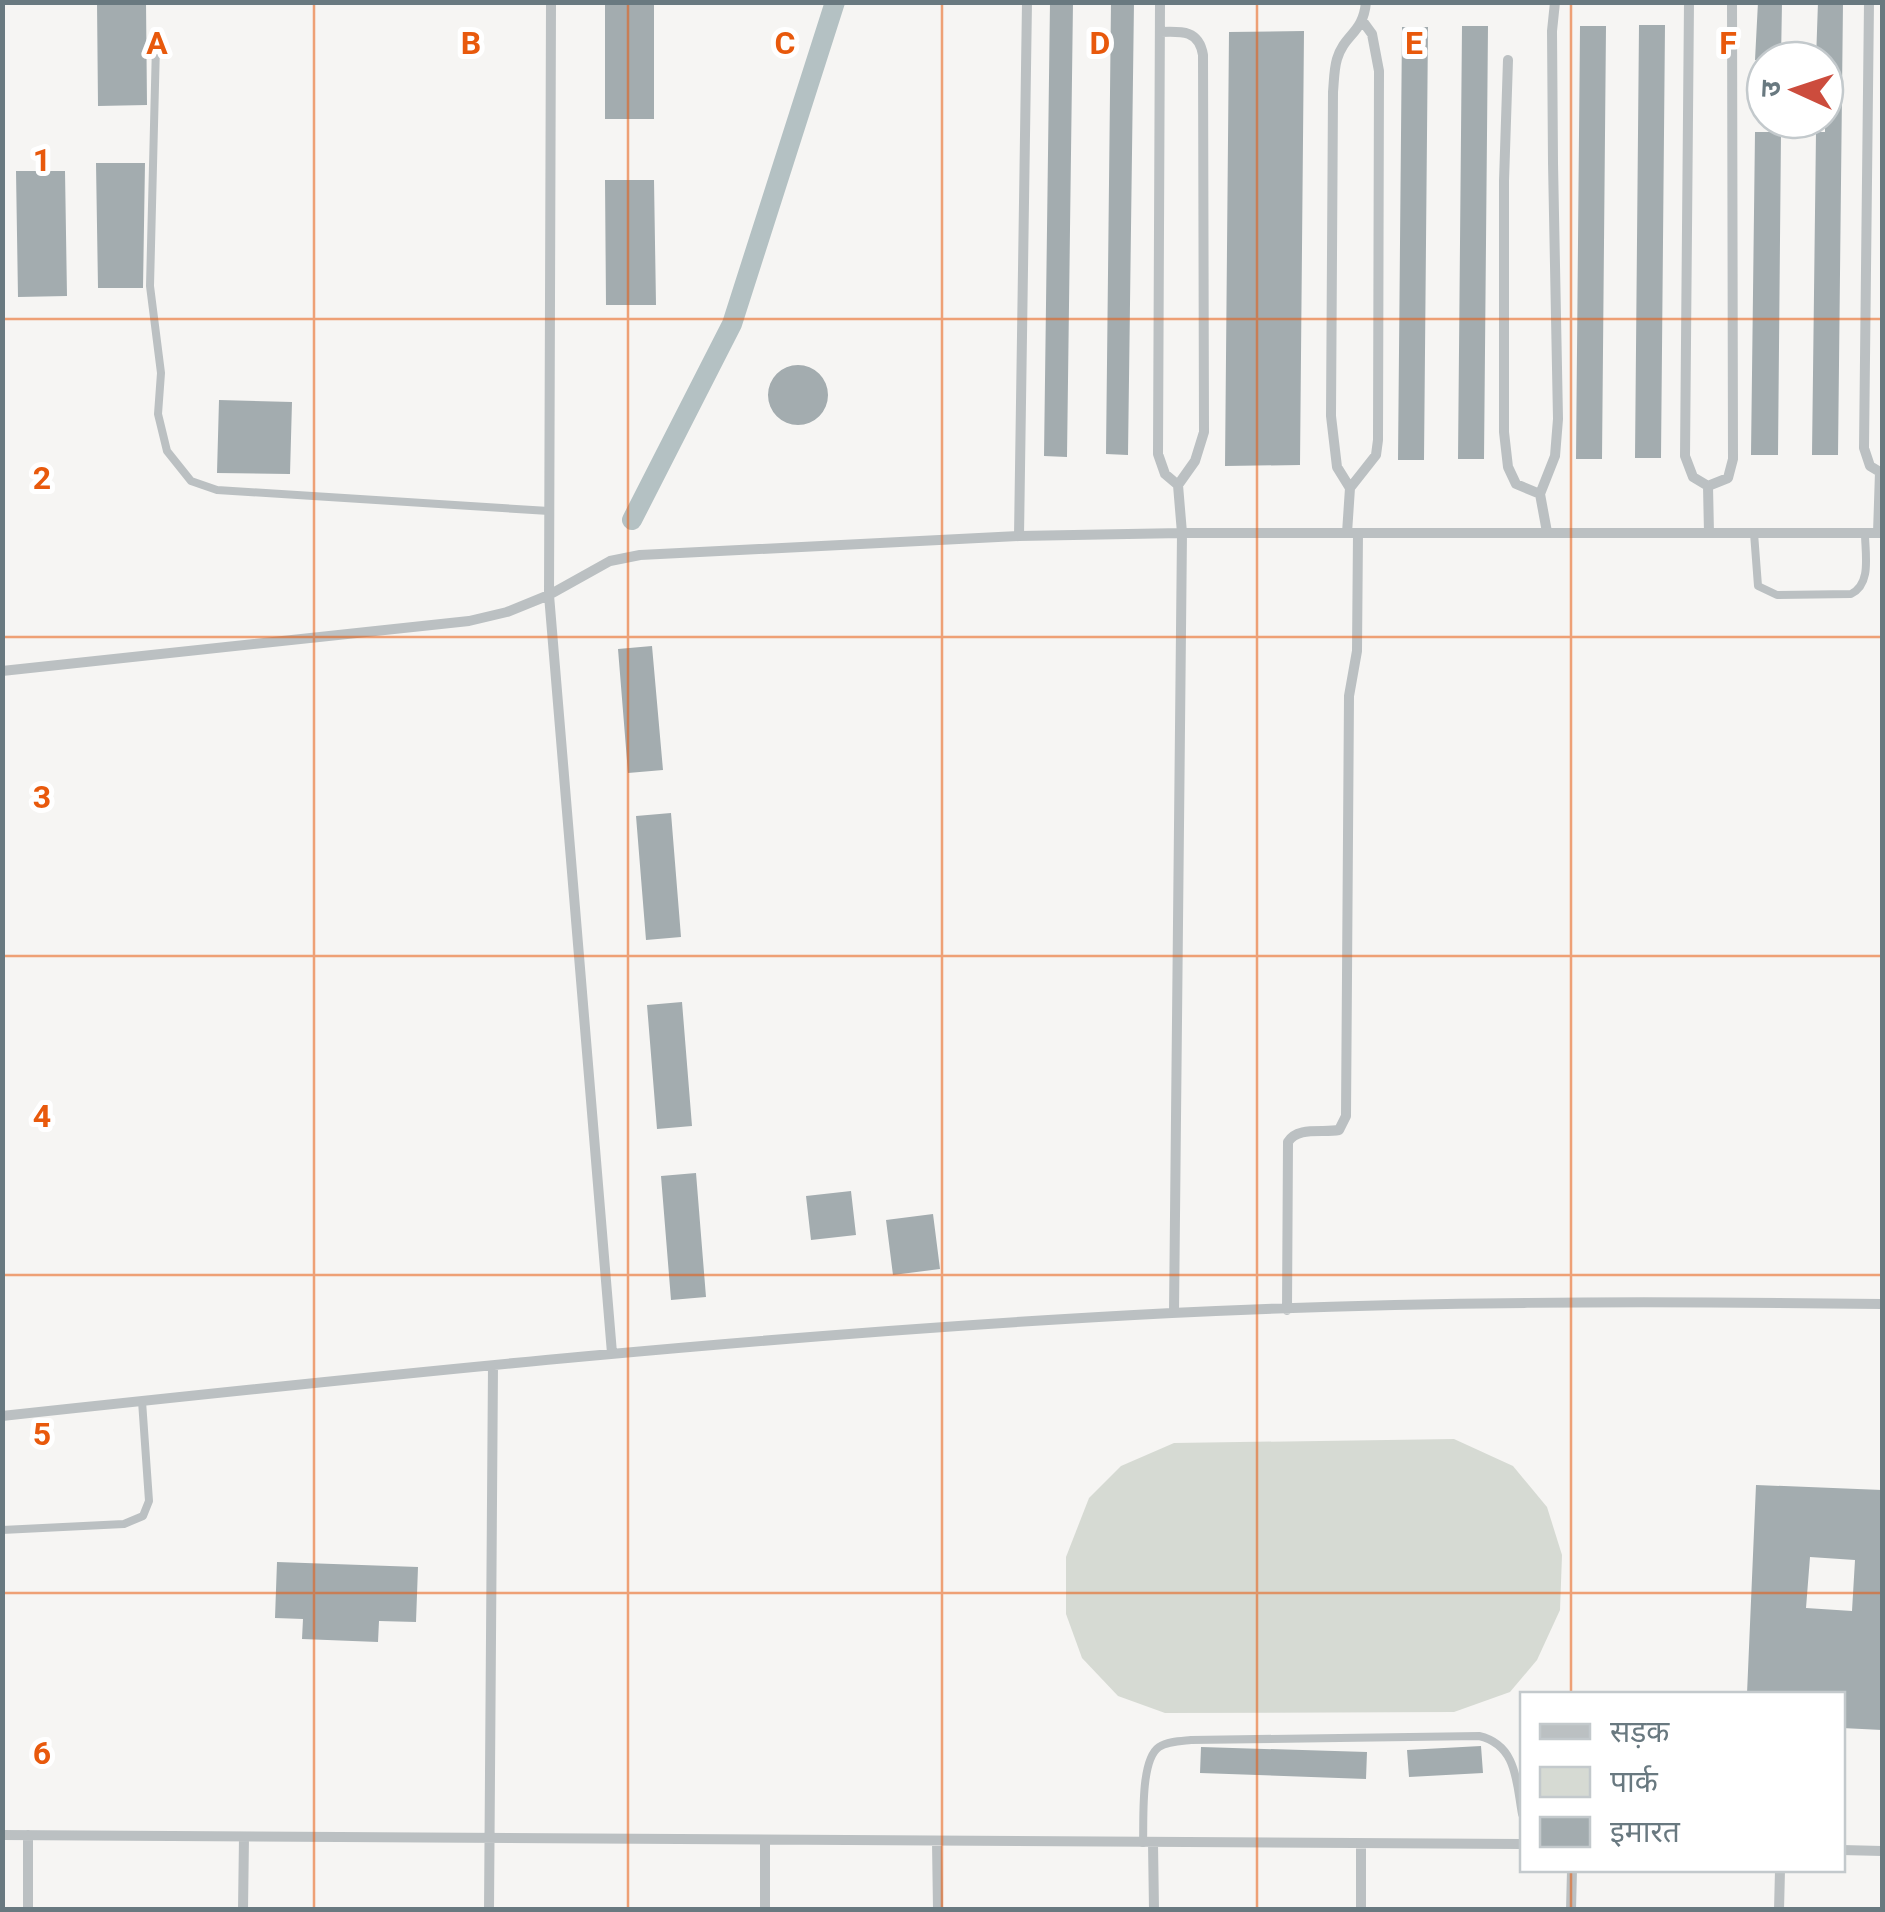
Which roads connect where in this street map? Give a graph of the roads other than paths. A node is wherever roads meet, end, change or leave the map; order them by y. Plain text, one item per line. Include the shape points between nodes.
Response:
1 (551, 2) edge
2 (1026, 2) edge
3 (1160, 2) edge
4 (1366, 2) edge
5 (1555, 2) edge
6 (1689, 2) edge
7 (1732, 2) edge
8 (1869, 2) edge
9 (1364, 23) junction
10 (1160, 32) junction
11 (156, 45) dead end
12 (1508, 60) dead end
13 (1881, 472) edge
14 (1178, 485) junction
15 (1708, 486) junction
16 (1350, 488) junction
17 (1540, 494) junction
18 (549, 511) junction
19 (1182, 532) junction
20 (1353, 532) junction
21 (1548, 532) junction
22 (1708, 532) junction
23 (1754, 533) junction
24 (1875, 533) edge
25 (1019, 536) junction
26 (549, 595) junction
27 (2, 671) edge
28 (1882, 1304) edge
29 (1287, 1310) junction
30 (1174, 1313) junction
31 (612, 1353) junction
32 (494, 1366) junction
33 (142, 1401) junction
34 (2, 1416) edge
35 (2, 1530) edge
36 (1520, 1806) edge
37 (2, 1835) edge
38 (28, 1835) junction
39 (244, 1837) junction
40 (490, 1840) junction
41 (765, 1841) junction
42 (937, 1842) junction
43 (1148, 1842) junction
44 (1361, 1844) junction
45 (1520, 1844) edge
46 (1845, 1850) edge
47 (1882, 1852) edge
48 (1572, 1872) edge
49 (1780, 1872) edge
50 (28, 1910) edge
51 (243, 1910) edge
52 (489, 1910) edge
53 (764, 1910) edge
54 (938, 1910) edge
55 (1154, 1910) edge
56 (1361, 1910) edge
57 (1571, 1910) edge
58 (1779, 1910) edge

1 - 18 street
2 - 25 street
3 - 10 street
4 - 9 street
5 - 17 street via 1558,419 1555,456
6 - 15 street via 1685,456 1693,477
7 - 15 street via 1734,458 1728,478
8 - 13 street via 1864,448
9 - 16 street via 1378,71 1378,440 1376,455
9 - 16 street via 1338,58 1332,92 1331,416 1337,468
10 - 14 street via 1158,454
10 - 14 street via 1194,35 1203,55 1204,432
11 - 18 lane via 150,286 161,373 158,414 168,451 192,481 218,490
12 - 17 street via 1504,432 1516,484
13 - 24 street
14 - 19 street
15 - 22 street
16 - 20 street
17 - 21 street
18 - 26 street
19 - 20 street
19 - 25 street
19 - 30 street
20 - 21 street
20 - 29 street via 1358,636 1349,696 1346,1116 1339,1130 1299,1133 1288,1142
21 - 22 street
22 - 23 street
23 - 24 street
23 - 24 lane via 1758,586 1777,596 1860,589
25 - 26 street via 640,555 610,561
26 - 27 street via 469,621
26 - 31 street
28 - 29 street via 1641,1301
29 - 30 street
30 - 31 street
31 - 32 street
32 - 33 street
32 - 40 street
33 - 34 street
33 - 35 lane via 149,1501 143,1516 124,1524
36 - 43 lane via 1502,1744 1479,1736 1191,1740 1153,1752 1145,1784
37 - 38 street
38 - 39 street
38 - 50 street
39 - 40 street
39 - 51 street
40 - 41 street
40 - 52 street
41 - 42 street
41 - 53 street
42 - 43 street
42 - 54 street
43 - 44 street
43 - 55 street
44 - 45 street
44 - 56 street
46 - 47 street
48 - 57 street
49 - 58 street

